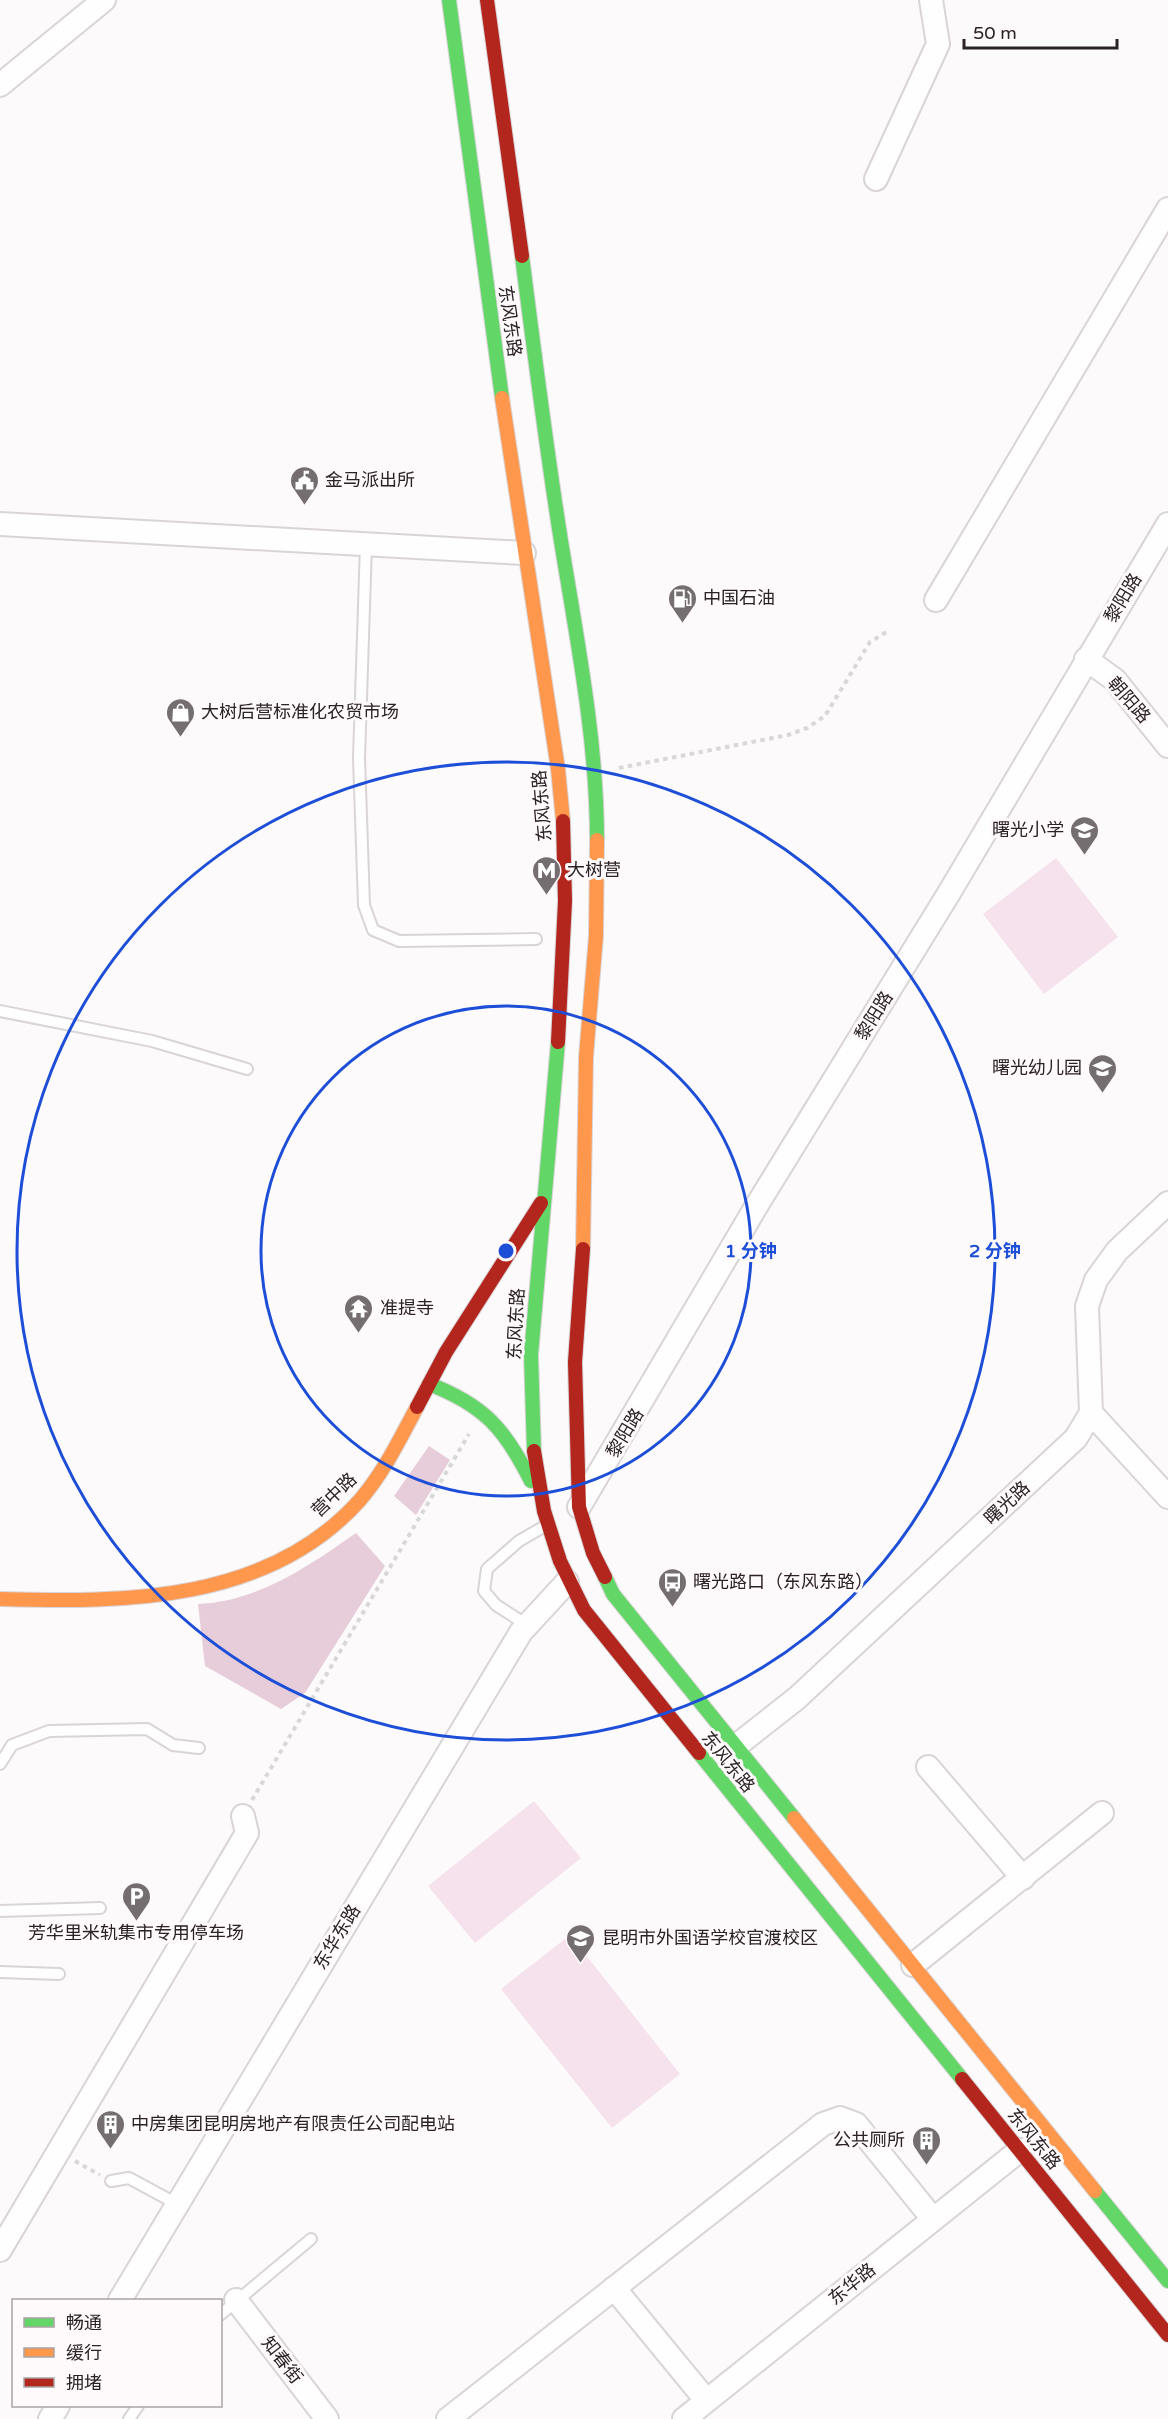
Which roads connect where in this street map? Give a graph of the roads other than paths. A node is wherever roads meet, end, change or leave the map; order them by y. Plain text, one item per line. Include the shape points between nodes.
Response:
1 (104, 0) edge
2 (449, 0) edge
3 (487, 0) edge
4 (931, 0) edge
5 (0, 85) edge
6 (876, 179) dead end
7 (1168, 209) edge
8 (0, 524) edge
9 (1168, 524) edge
10 (366, 544) junction
11 (524, 553) junction
12 (936, 600) dead end
13 (1086, 659) junction
14 (1168, 746) edge
15 (536, 939) dead end
16 (0, 1011) edge
17 (247, 1069) dead end
18 (544, 1196) junction
19 (1168, 1203) edge
20 (429, 1384) junction
21 (1091, 1413) junction
22 (538, 1494) junction
23 (1168, 1497) edge
24 (579, 1507) junction
25 (546, 1525) junction
26 (567, 1582) junction
27 (0, 1599) edge
28 (526, 1625) junction
29 (736, 1746) junction
30 (199, 1748) dead end
31 (0, 1764) edge
32 (928, 1767) dead end
33 (1102, 1813) dead end
34 (243, 1816) dead end
35 (1023, 1878) junction
36 (100, 1908) dead end
37 (0, 1911) edge
38 (913, 1965) junction
39 (0, 1972) edge
40 (59, 1974) dead end
41 (1020, 2150) junction
42 (111, 2181) road end
43 (177, 2204) junction
44 (933, 2219) junction
45 (311, 2239) dead end
46 (0, 2250) edge
47 (1168, 2281) edge
48 (614, 2288) junction
49 (121, 2299) edge
50 (228, 2307) edge
51 (1168, 2335) edge
52 (706, 2400) junction
53 (327, 2419) edge
54 (448, 2419) edge
55 (684, 2419) edge

1 - 5 street
2 - 11 main road, 东风东路
3 - 24 main road, 东风东路 via 556,511 590,723 597,799 596,936 586,1057 583,1244 575,1362
4 - 6 street via 938,44
7 - 12 street
8 - 10 street
9 - 13 street, 黎阳路
10 - 11 street
10 - 15 lane via 359,758 364,905 373,930 399,941
11 - 18 main road, 东风东路 via 562,799 566,936
13 - 14 street, 朝阳路 via 1115,680
13 - 24 street, 黎阳路
16 - 17 lane via 152,1041
18 - 20 main road, 营中路
18 - 22 main road, 东风东路 via 530,1382 531,1441
19 - 21 street via 1117,1251 1093,1288 1087,1306
20 - 22 main road via 461,1396 487,1417 520,1458
20 - 27 main road, 营中路 via 375,1480 357,1501 304,1546 271,1563 227,1582 186,1592 68,1601
21 - 23 street
21 - 29 street, 曙光路 via 1076,1438 797,1698
22 - 25 main road, 东风东路
24 - 29 main road, 东风东路 via 593,1553 613,1594
25 - 26 main road, 东风东路
25 - 28 lane via 519,1541 487,1569 484,1591 496,1605
26 - 28 street, 东华东路
26 - 41 main road, 东风东路 via 618,1655
28 - 43 street, 东华东路
29 - 38 main road, 东风东路
30 - 31 lane via 172,1745 147,1729 49,1731 12,1745
32 - 35 street
33 - 35 street
34 - 46 street via 247,1833
35 - 38 street
36 - 37 lane
38 - 47 main road, 东风东路
39 - 40 lane
41 - 44 street, 东华路
41 - 51 main road, 东风东路
42 - 43 lane via 129,2178
43 - 49 street, 东华东路
44 - 48 street via 856,2124 840,2118 823,2124
44 - 52 street, 东华路
45 - 50 lane
48 - 52 street
48 - 54 street
50 - 53 street, 知春街
52 - 55 street, 东华路

